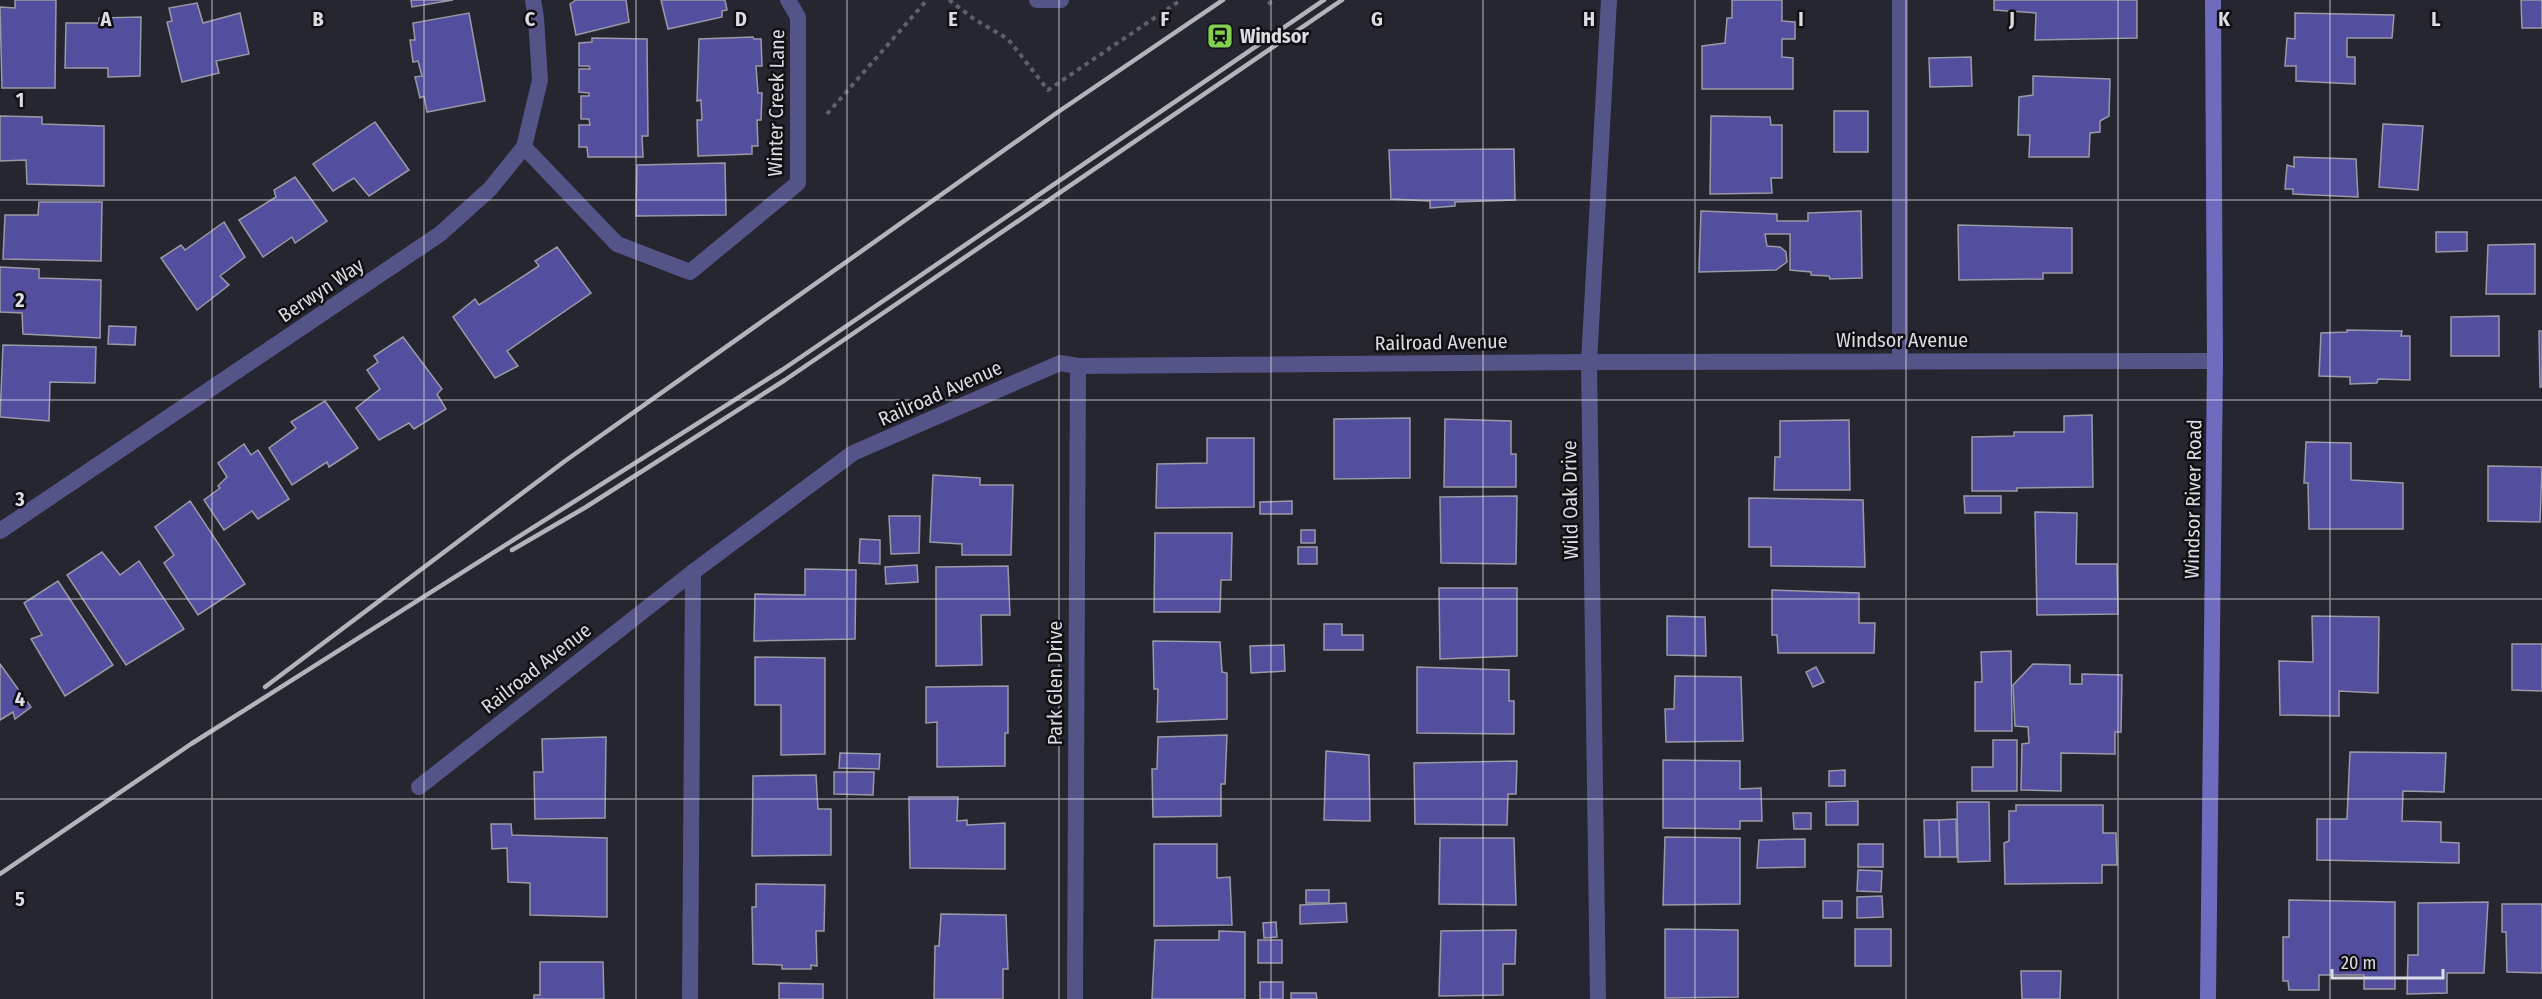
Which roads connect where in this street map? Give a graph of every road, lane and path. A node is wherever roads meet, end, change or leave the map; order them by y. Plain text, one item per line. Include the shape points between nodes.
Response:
1 (533, 0) edge
2 (788, 0) edge
3 (927, 0) edge
4 (949, 0) edge
5 (1037, 0) edge
6 (1061, 0) edge
7 (1180, 0) edge
8 (1274, 0) edge
9 (1609, 0) edge
10 (1900, 0) edge
11 (2213, 0) edge
12 (1268, 4) dead end
13 (798, 145) junction
14 (524, 147) junction
15 (1900, 361) junction
16 (2215, 361) junction
17 (1589, 362) junction
18 (1077, 366) junction
19 (0, 531) edge
20 (693, 572) junction
21 (418, 787) dead end
22 (690, 999) edge
23 (1075, 999) edge
24 (1598, 999) edge
25 (2208, 999) edge

1 - 14 street, Berwyn Way via 540,80
2 - 13 street, Winter Creek Lane via 798,17
3 - 13 path
4 - 7 path via 1008,39 1048,90
5 - 6 street
8 - 12 path
9 - 17 street, Wild Oak Drive
10 - 15 street
11 - 16 main road, Windsor River Road
13 - 14 street, Winter Creek Lane via 798,183 690,272 617,244
14 - 19 street, Berwyn Way via 490,189 440,234
15 - 16 street, Windsor Avenue
15 - 17 street, Windsor Avenue
16 - 25 main road, Windsor River Road
17 - 18 street, Railroad Avenue
17 - 24 street, Wild Oak Drive
18 - 20 street, Railroad Avenue via 1060,363 853,453
18 - 23 street, Park Glen Drive
20 - 21 street, Railroad Avenue
20 - 22 street

